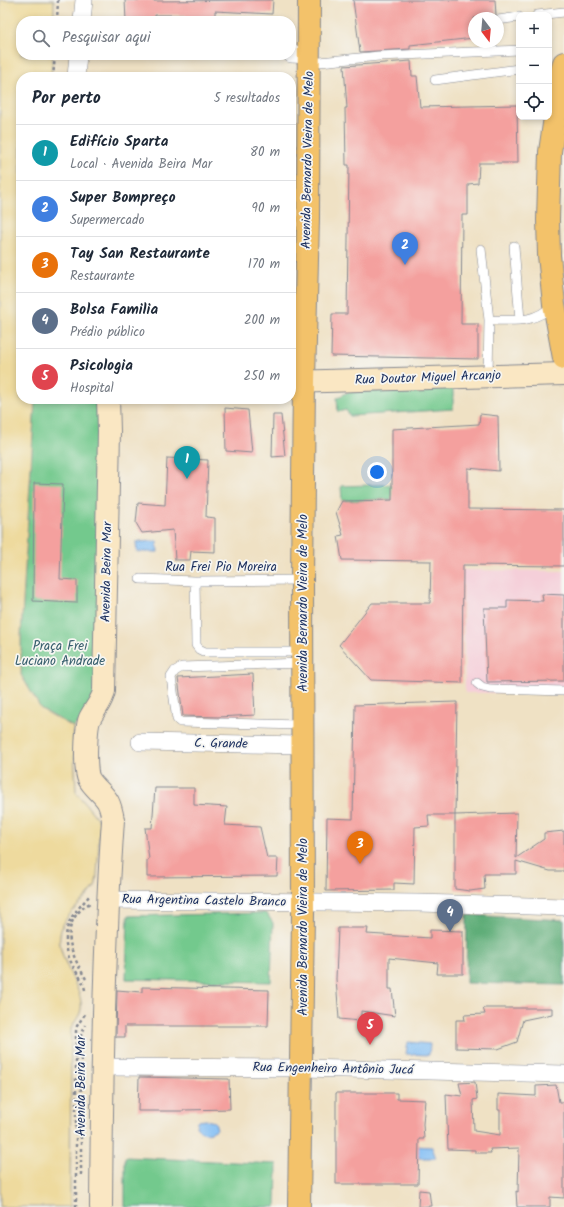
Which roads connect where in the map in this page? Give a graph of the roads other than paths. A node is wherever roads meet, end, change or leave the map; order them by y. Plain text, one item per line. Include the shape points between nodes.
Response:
1 (84, 0) edge
2 (309, 0) edge
3 (564, 12) edge
4 (552, 13) edge
5 (82, 16) edge
6 (516, 17) edge
7 (504, 19) edge
8 (516, 50) edge
9 (304, 57) edge
10 (78, 60) edge
11 (564, 63) edge
12 (516, 69) edge
13 (76, 72) edge
14 (435, 80) dead end
15 (300, 218) edge
16 (514, 246) dead end
17 (481, 249) dead end
18 (554, 304) junction
19 (489, 320) junction
20 (520, 320) junction
21 (564, 358) edge
22 (564, 374) edge
23 (488, 376) junction
24 (298, 382) edge
25 (108, 404) edge
26 (140, 579) dead end
27 (195, 580) junction
28 (302, 580) junction
29 (303, 658) junction
30 (477, 683) dead end
31 (564, 691) edge
32 (303, 735) junction
33 (140, 742) dead end
34 (108, 900) junction
35 (303, 902) junction
36 (564, 907) edge
37 (102, 1067) junction
38 (302, 1068) junction
39 (564, 1074) edge
40 (100, 1207) edge
41 (299, 1207) edge

1 - 5 street
2 - 9 main road, Avenida Bernardo Vieira de Melo
3 - 4 lane
6 - 7 lane
8 - 9 lane
9 - 15 main road, Avenida Bernardo Vieira de Melo
10 - 13 street
11 - 18 main road via 550,152 548,220
12 - 14 lane
15 - 24 main road, Avenida Bernardo Vieira de Melo
16 - 20 lane
17 - 19 lane
18 - 20 lane via 540,316
18 - 21 main road
19 - 20 lane
19 - 23 lane
22 - 23 main road, Rua Doutor Miguel Arcanjo
23 - 24 main road, Rua Doutor Miguel Arcanjo
24 - 28 main road, Avenida Bernardo Vieira de Melo
25 - 34 main road, Avenida Beira Mar via 104,691 103,699 90,719 87,738 87,777 108,801 114,820
26 - 27 lane, Rua Frei Pio Moreira
27 - 28 lane, Rua Frei Pio Moreira
27 - 29 lane via 196,645 199,649 205,652
28 - 29 main road, Avenida Bernardo Vieira de Melo
29 - 32 main road, Avenida Bernardo Vieira de Melo
29 - 32 lane via 182,667 172,676 176,713 180,722
30 - 31 lane via 490,689
32 - 33 street, C. Grande
32 - 35 main road, Avenida Bernardo Vieira de Melo
34 - 35 street, Rua Argentina Castelo Branco
34 - 37 main road, Avenida Beira Mar
35 - 36 street, Rua Argentina Castelo Branco
35 - 38 main road, Avenida Bernardo Vieira de Melo
37 - 38 street, Rua Engenheiro Antônio Jucá
37 - 40 main road, Avenida Beira Mar
38 - 39 street, Rua Engenheiro Antônio Jucá
38 - 41 main road, Avenida Bernardo Vieira de Melo

